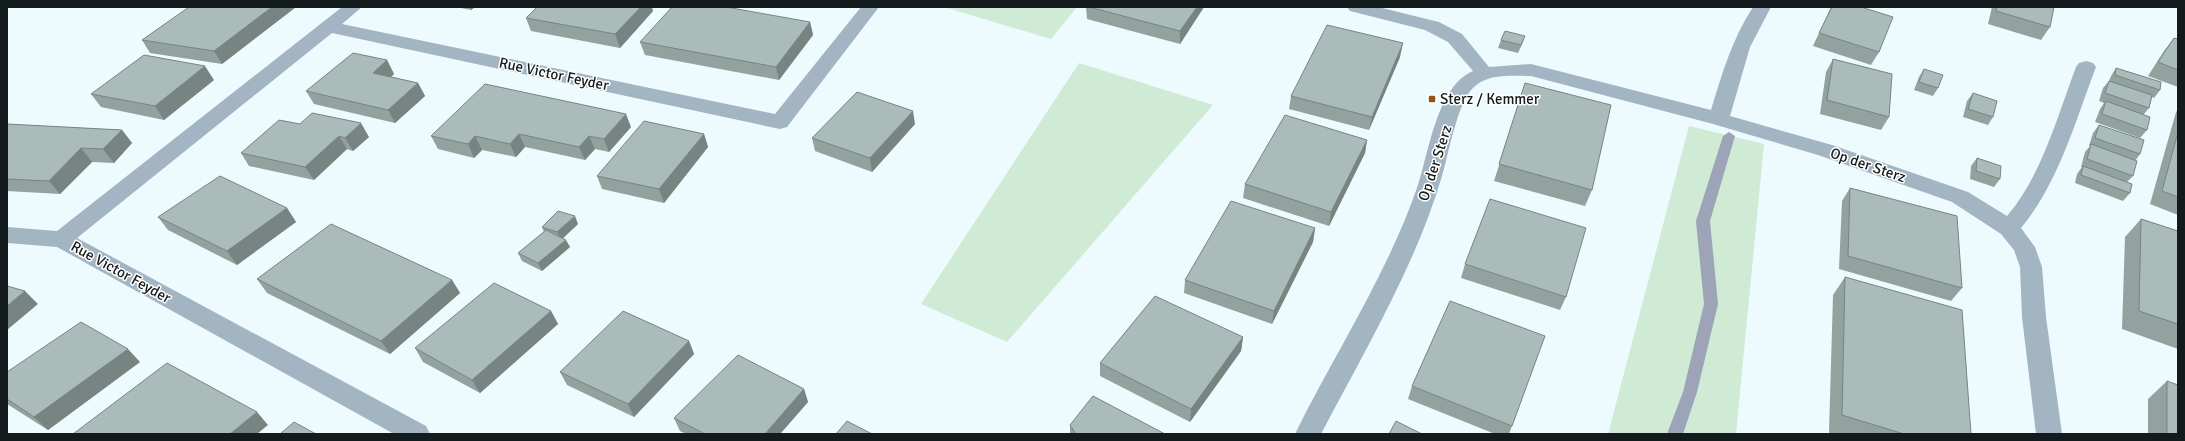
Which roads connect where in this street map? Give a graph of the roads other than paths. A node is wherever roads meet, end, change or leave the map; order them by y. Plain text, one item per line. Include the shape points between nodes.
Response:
1 (353, 7) edge
2 (870, 7) edge
3 (1356, 7) edge
4 (1762, 7) edge
5 (328, 27) junction
6 (2086, 67) dead end
7 (1485, 74) junction
8 (1720, 119) junction
9 (2009, 228) junction
10 (7, 235) edge
11 (61, 239) junction
12 (417, 434) edge
13 (1308, 434) edge
14 (2049, 434) edge

1 - 5 street, Rue Victor Feyder
2 - 5 street, Rue Victor Feyder via 780,122
3 - 7 street via 1432,26 1455,38
4 - 8 street via 1752,21 1739,50
5 - 11 street, Rue Victor Feyder
6 - 9 street via 2046,169 2027,206
7 - 8 street, Op der Sterz via 1505,70 1531,70
7 - 13 street, Op der Sterz via 1467,82 1456,97 1428,187 1381,298
8 - 9 street, Op der Sterz via 1825,150 1960,197
9 - 14 street, Op der Sterz via 2024,248 2032,267 2034,317
10 - 11 street
11 - 12 street, Rue Victor Feyder

